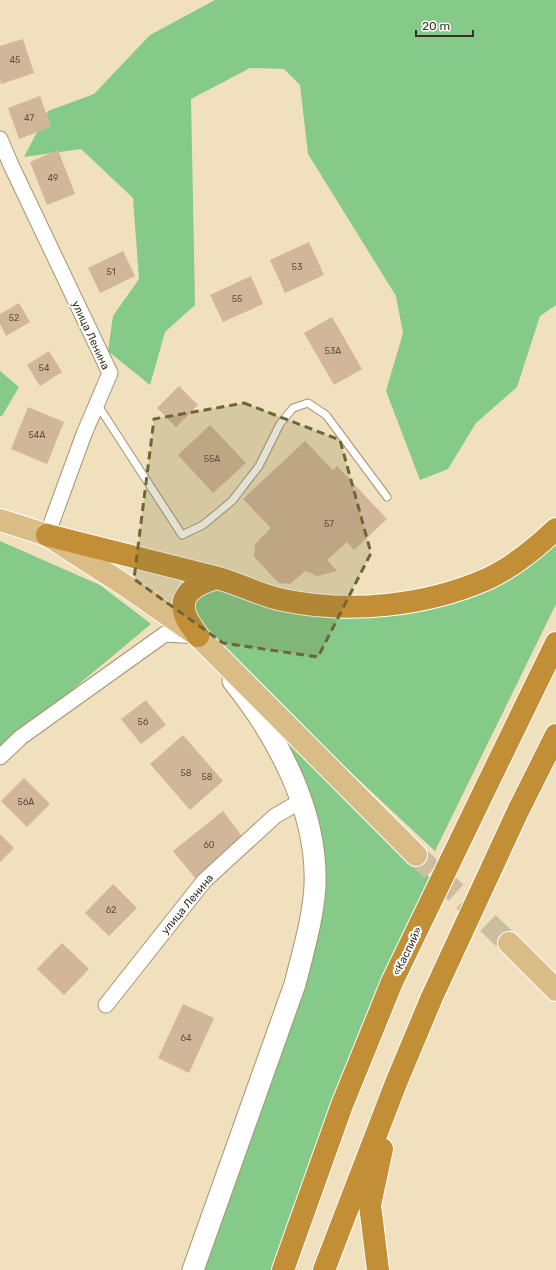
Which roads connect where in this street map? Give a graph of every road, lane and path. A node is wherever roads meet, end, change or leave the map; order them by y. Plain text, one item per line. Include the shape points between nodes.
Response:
1 (0, 139) edge
2 (97, 404) junction
3 (387, 497) dead end
4 (0, 520) edge
5 (556, 529) edge
6 (47, 536) junction
7 (217, 578) junction
8 (198, 636) junction
9 (556, 643) edge
10 (556, 735) edge
11 (0, 757) edge
12 (301, 801) junction
13 (416, 855) tunnel mouth
14 (509, 943) tunnel mouth
15 (556, 990) edge
16 (106, 1005) dead end
17 (396, 1083) junction
18 (193, 1270) edge
19 (283, 1270) edge
20 (324, 1270) edge
21 (378, 1270) edge

1 - 2 street, улица Ленина via 110,373
2 - 3 lane via 182,536 203,525 232,501 259,466 280,424 293,408 308,404 326,415
2 - 6 street, улица Ленина
4 - 6 main road
5 - 7 highway via 516,562 488,578 458,590 396,604 336,607 308,604 259,594
6 - 7 highway
6 - 8 main road
7 - 8 highway via 194,587 184,601 187,621
8 - 11 street via 165,634 21,737
8 - 12 main road via 267,729 287,764
8 - 13 main road
9 - 19 highway, «Каспий», bridge via 392,982 342,1105
10 - 17 highway, bridge via 432,997
12 - 16 street, улица Ленина via 275,816 204,881
12 - 18 main road via 312,842 314,886 308,936 295,984
14 - 15 main road
17 - 20 highway
17 - 21 highway via 370,1205

